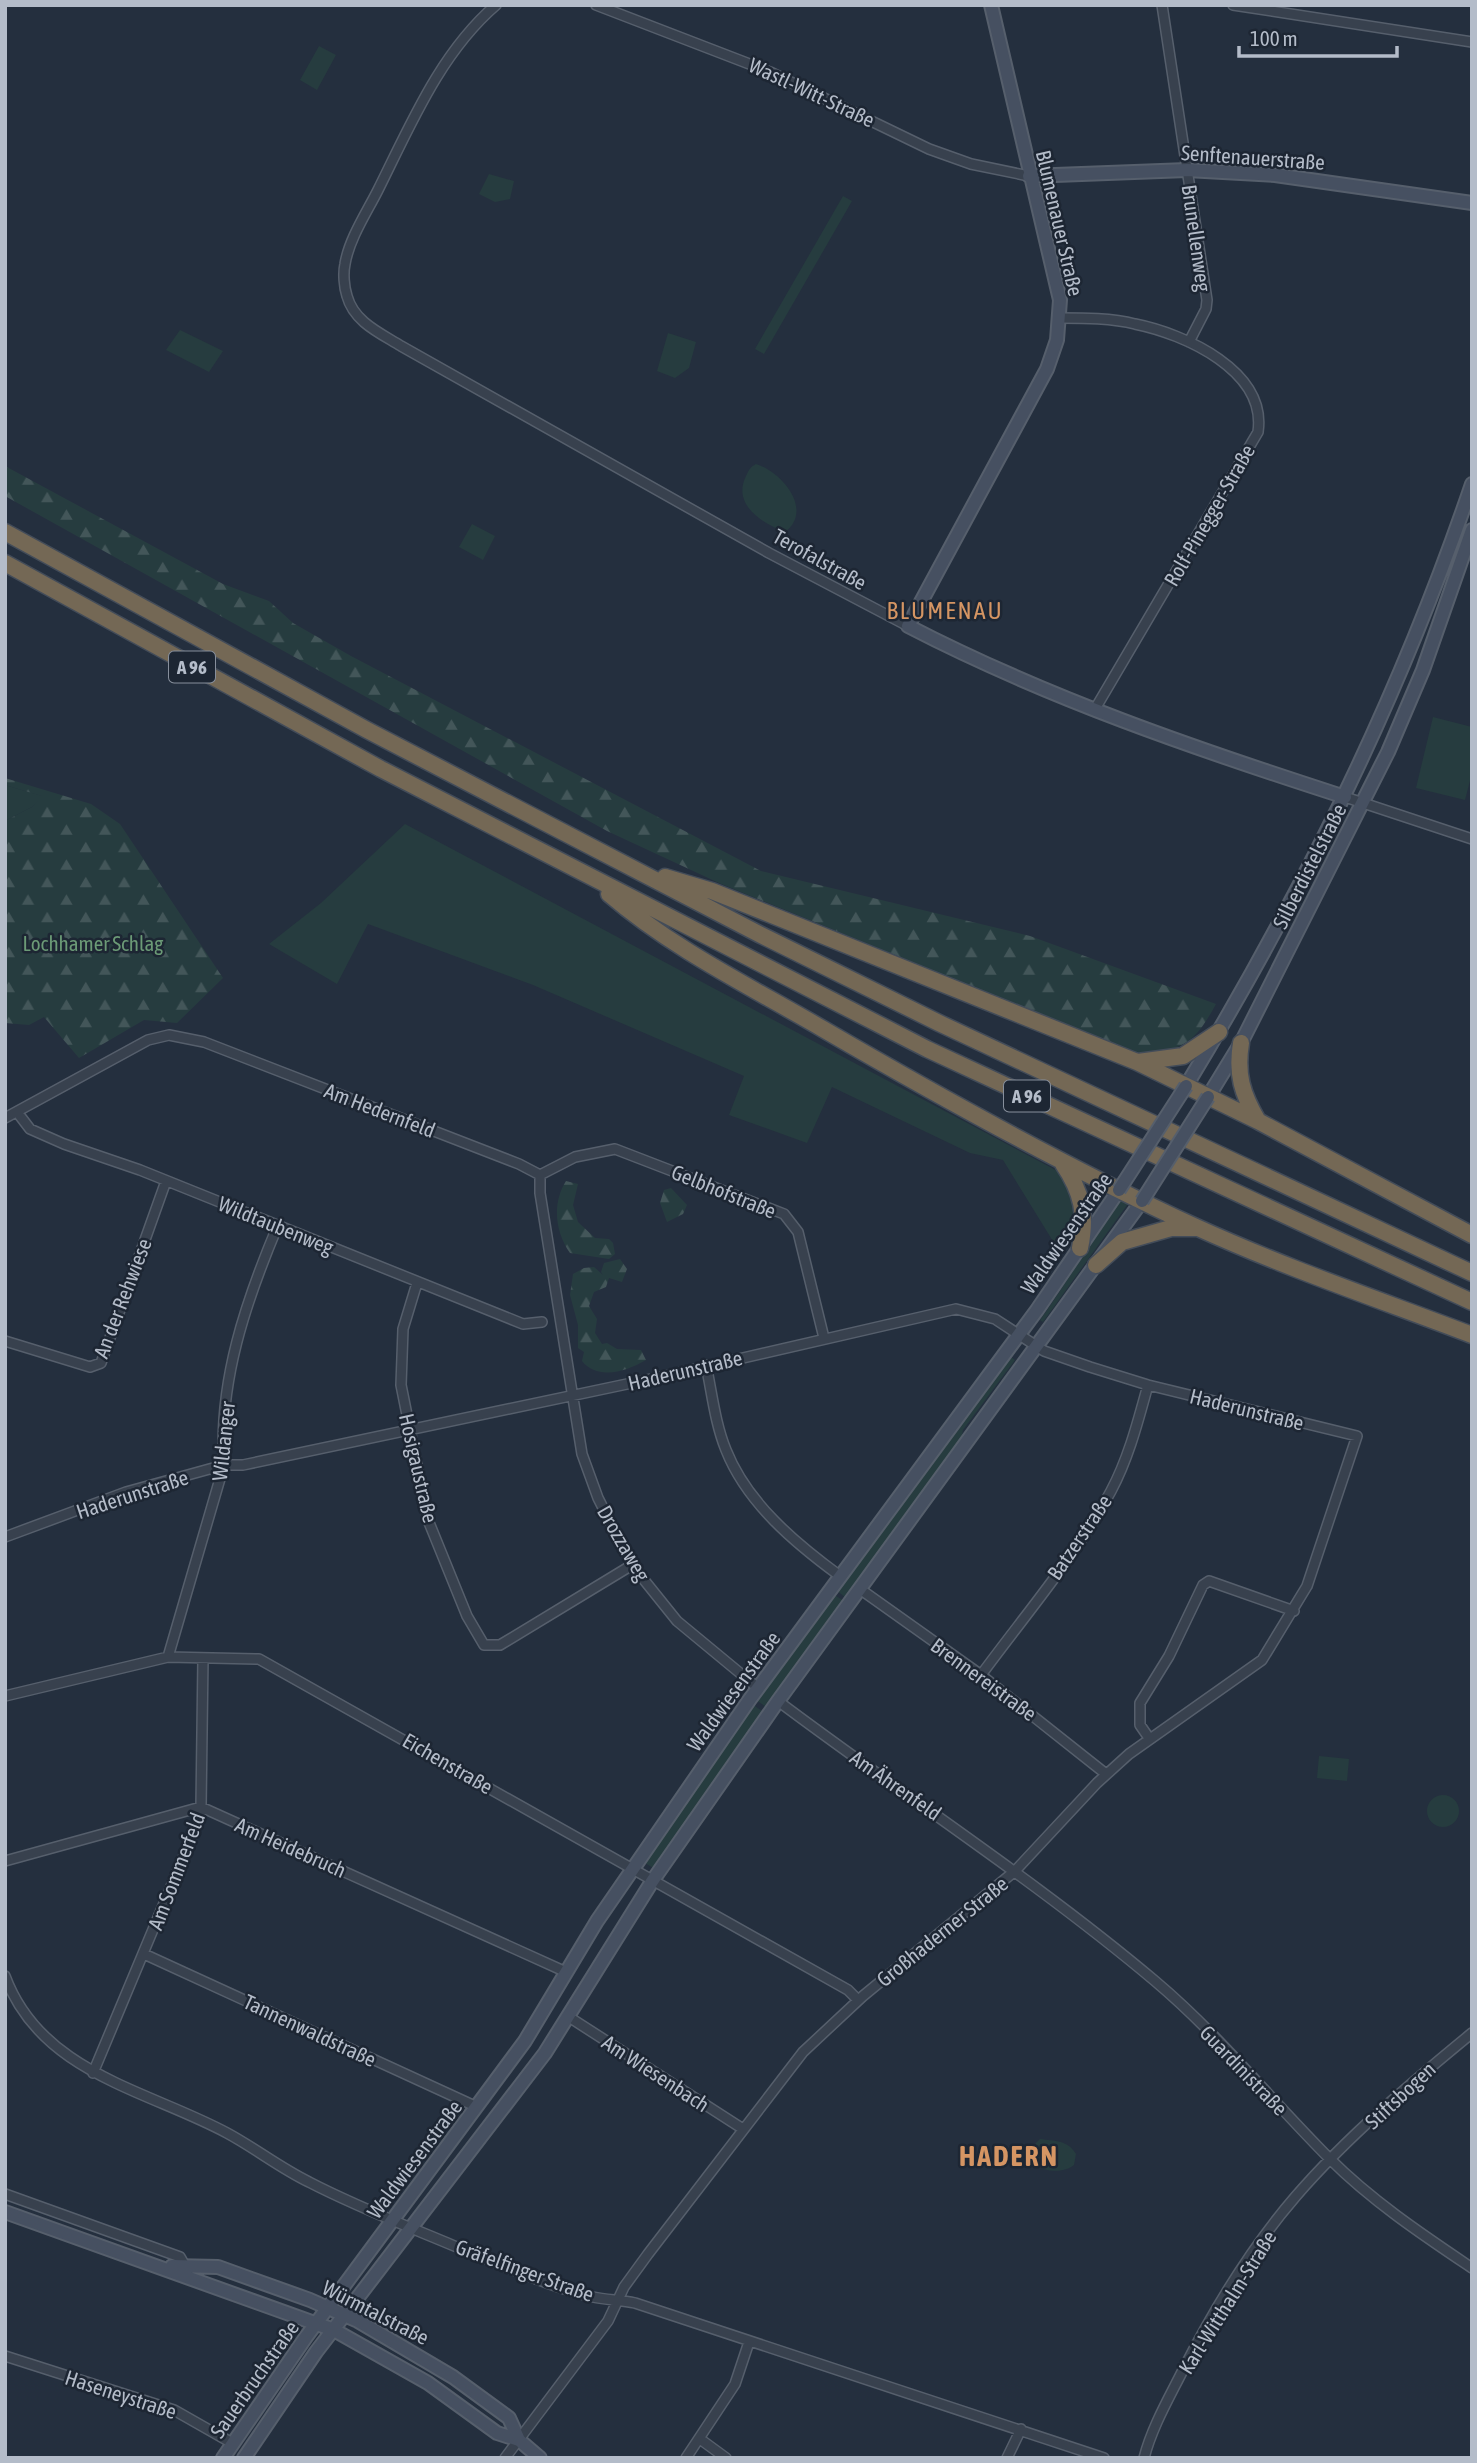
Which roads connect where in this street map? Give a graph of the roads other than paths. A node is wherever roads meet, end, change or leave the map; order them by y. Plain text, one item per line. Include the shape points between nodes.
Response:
1 (496, 5) edge
2 (596, 5) edge
3 (991, 5) edge
4 (1163, 5) edge
5 (1233, 5) edge
6 (1472, 42) edge
7 (1187, 170) junction
8 (1029, 176) junction
9 (1472, 203) edge
10 (1060, 318) junction
11 (1189, 342) junction
12 (1472, 484) edge
13 (1472, 530) edge
14 (5, 532) edge
15 (5, 563) edge
16 (908, 626) junction
17 (1095, 709) junction
18 (1345, 797) junction
19 (1363, 802) junction
20 (1472, 839) edge
21 (633, 868) junction
22 (589, 877) junction
23 (1219, 1032) junction
24 (1241, 1043) junction
25 (1137, 1062) junction
26 (1186, 1086) junction
27 (1208, 1097) junction
28 (17, 1112) junction
29 (5, 1118) edge
30 (1258, 1121) junction
31 (1061, 1161) junction
32 (540, 1175) junction
33 (166, 1181) junction
34 (1119, 1190) junction
35 (1142, 1201) junction
36 (278, 1225) junction
37 (1198, 1228) junction
38 (1472, 1235) edge
39 (1080, 1248) junction
40 (1096, 1265) junction
41 (1472, 1273) edge
42 (417, 1283) junction
43 (1472, 1303) edge
44 (542, 1322) dead end
45 (1018, 1334) junction
46 (1472, 1335) edge
47 (824, 1338) junction
48 (5, 1341) edge
49 (1036, 1347) junction
50 (706, 1365) junction
51 (1148, 1385) junction
52 (572, 1395) junction
53 (410, 1429) junction
54 (1357, 1436) joint
55 (224, 1465) junction
56 (5, 1537) edge
57 (632, 1565) junction
58 (840, 1576) junction
59 (860, 1589) junction
60 (1294, 1611) junction
61 (168, 1657) junction
62 (203, 1658) junction
63 (981, 1675) junction
64 (758, 1688) junction
65 (5, 1696) edge
66 (778, 1701) junction
67 (1149, 1738) junction
68 (1106, 1774) junction
69 (201, 1807) junction
70 (5, 1861) edge
71 (633, 1867) junction
72 (1015, 1871) junction
73 (653, 1880) junction
74 (144, 1954) junction
75 (566, 1972) junction
76 (5, 1976) edge
77 (858, 2000) junction
78 (569, 2017) junction
79 (1472, 2033) edge
80 (93, 2073) junction
81 (477, 2107) junction
82 (743, 2129) junction
83 (1331, 2160) junction
84 (5, 2194) edge
85 (5, 2212) edge
86 (393, 2220) junction
87 (416, 2230) junction
88 (1472, 2268) edge
89 (188, 2271) junction
90 (618, 2299) junction
91 (328, 2307) junction
92 (345, 2315) junction
93 (317, 2322) junction
94 (334, 2330) junction
95 (749, 2342) junction
96 (5, 2356) edge
97 (1021, 2429) junction
98 (700, 2439) junction
99 (519, 2440) junction
100 (232, 2443) junction
101 (223, 2458) edge
102 (244, 2458) edge
103 (505, 2458) edge
104 (540, 2458) edge
105 (686, 2458) edge
106 (726, 2458) edge
107 (1007, 2458) edge
108 (1104, 2458) edge
109 (1144, 2458) edge

1 - 16 street, Terofalstraße via 433,84 369,207 345,263 350,303 368,326 401,346
2 - 8 street, Wastl-Witt-Straße via 770,72 929,149 971,164
3 - 8 main road, Blumenauer Straße
4 - 7 street, Brunellenweg
5 - 6 street
7 - 8 main road, Senftenauerstraße
7 - 9 main road, Senftenauerstraße via 1275,174
7 - 11 street, Brunellenweg via 1207,300
8 - 10 main road, Blumenauer Straße via 1058,291
10 - 11 street, Rolf-Pinegger-Straße via 1132,323
10 - 16 main road, Blumenauer Straße via 1047,369
11 - 17 street, Rolf-Pinegger-Straße via 1239,377 1253,394 1260,416 1258,432
12 - 18 main road, Silberdistelstraße via 1379,726
13 - 19 main road, Silberdistelstraße via 1423,670
14 - 21 highway, A 96 via 232,658
15 - 22 highway, A 96
16 - 17 main road, Terofalstraße
17 - 18 main road, Terofalstraße
18 - 19 street
18 - 23 main road, Silberdistelstraße
19 - 20 street
19 - 24 main road, Silberdistelstraße
21 - 25 highway via 712,891
21 - 41 highway, A 96 via 939,1023
22 - 31 highway via 633,915 688,950
22 - 43 highway, A 96 via 927,1048
23 - 25 highway via 1183,1056
23 - 26 main road, Silberdistelstraße
24 - 27 main road, Silberdistelstraße
24 - 30 highway via 1239,1081
25 - 26 highway
26 - 27 highway
26 - 34 main road, Waldwiesenstraße, bridge
27 - 30 highway
27 - 35 main road, Silberdistelstraße, bridge
28 - 29 street, Am Hedernfeld
28 - 32 street, Am Hedernfeld via 148,1040 169,1035 204,1042
28 - 33 street, Wildtaubenweg via 30,1129
30 - 38 highway
31 - 34 highway
31 - 39 highway via 1076,1184 1085,1213
32 - 47 street, Gelbhofstraße via 575,1157 615,1149 784,1214 798,1232
32 - 52 street
33 - 36 street, Wildtaubenweg
33 - 48 street, An der Rehwiese via 101,1363 90,1367
34 - 35 highway
34 - 39 main road, Waldwiesenstraße
35 - 37 highway
35 - 40 main road, Waldwiesenstraße
36 - 42 street, Wildtaubenweg
36 - 55 street, Wildanger via 252,1285 232,1360
37 - 40 highway via 1171,1228 1122,1242
37 - 46 highway
39 - 45 main road, Waldwiesenstraße
40 - 49 main road, Waldwiesenstraße
42 - 44 street, Wildtaubenweg via 523,1324
42 - 53 street, Hosigaustraße via 400,1357
45 - 47 street, Haderunstraße via 995,1319 956,1309
45 - 49 street, Haderunstraße
45 - 58 main road, Waldwiesenstraße
47 - 50 street, Haderunstraße
49 - 51 street, Haderunstraße
49 - 59 main road, Waldwiesenstraße
50 - 52 street, Haderunstraße
50 - 58 street via 718,1425 737,1474 782,1529
51 - 54 street, Haderunstraße
51 - 63 street, Batzerstraße via 1133,1439 1111,1491
52 - 53 street, Haderunstraße
52 - 57 street, Drozzaweg via 586,1465
53 - 55 street, Haderunstraße via 243,1465
53 - 57 street, Hosigaustraße via 428,1520 467,1616 484,1645 500,1645
54 - 60 street, Großhaderner Straße via 1322,1545
55 - 56 street, Haderunstraße via 126,1492
55 - 61 street, Wildanger
57 - 64 street, Drozzaweg via 677,1621
58 - 64 main road, Waldwiesenstraße
59 - 63 street, Brennereistraße
59 - 66 main road, Waldwiesenstraße
60 - 67 street, Großhaderner Straße via 1262,1660
60 - 67 street via 1209,1581 1203,1585 1140,1703 1140,1725
61 - 62 street, Eichenstraße
61 - 65 street, Eichenstraße
62 - 69 street, Am Sommerfeld
62 - 71 street, Eichenstraße via 266,1662
63 - 68 street, Brennereistraße
64 - 71 main road, Waldwiesenstraße
66 - 72 street, Am Ährenfeld
66 - 73 main road, Waldwiesenstraße
67 - 68 street, Großhaderner Straße
68 - 72 street, Großhaderner Straße
69 - 70 street
69 - 74 street, Am Sommerfeld
69 - 75 street, Am Heidebruch
71 - 73 street, Eichenstraße
71 - 75 main road, Waldwiesenstraße
72 - 77 street, Großhaderner Straße
72 - 83 street, Guardinistraße via 1157,1983
73 - 77 street, Eichenstraße via 848,1990
73 - 78 main road, Waldwiesenstraße
74 - 80 street, Am Sommerfeld
74 - 81 street, Tannenwaldstraße
75 - 81 main road, Waldwiesenstraße via 525,2041
76 - 80 street, Gräfelfinger Straße via 22,2009 39,2029
77 - 82 street, Großhaderner Straße via 790,2066
78 - 82 street, Am Wiesenbach
78 - 87 main road, Waldwiesenstraße
79 - 83 street, Stiftsbogen
80 - 86 street, Gräfelfinger Straße via 227,2133 309,2183
81 - 86 main road, Waldwiesenstraße
82 - 90 street, Großhaderner Straße
83 - 88 street, Guardinistraße via 1407,2223
83 - 109 street, Karl-Witthalm-Straße via 1297,2196 1238,2275 1188,2360
84 - 89 street, Würmtalstraße via 180,2257
85 - 89 main road, Würmtalstraße via 160,2266
86 - 87 street, Gräfelfinger Straße
86 - 91 main road, Waldwiesenstraße
87 - 90 street, Gräfelfinger Straße via 594,2297
87 - 92 main road, Waldwiesenstraße
89 - 91 main road, Würmtalstraße via 218,2267
89 - 93 main road, Würmtalstraße
90 - 95 street, Gräfelfinger Straße
90 - 99 street, Großhaderner Straße via 608,2321
91 - 92 main road, Würmtalstraße
91 - 93 main road, Waldwiesenstraße
92 - 94 main road, Waldwiesenstraße
92 - 99 main road, Würmtalstraße via 453,2377 509,2418
93 - 94 main road, Würmtalstraße
93 - 100 main road, Sauerbruchstraße
94 - 99 main road, Würmtalstraße via 428,2383 498,2432
94 - 102 main road, Sauerbruchstraße
95 - 97 street, Gräfelfinger Straße
95 - 98 street via 735,2384
96 - 100 street, Haseneystraße via 174,2410
97 - 107 street
97 - 108 street, Gräfelfinger Straße
98 - 105 street
98 - 106 street
99 - 103 street, Großhaderner Straße
99 - 104 main road, Würmtalstraße
100 - 101 main road, Sauerbruchstraße

